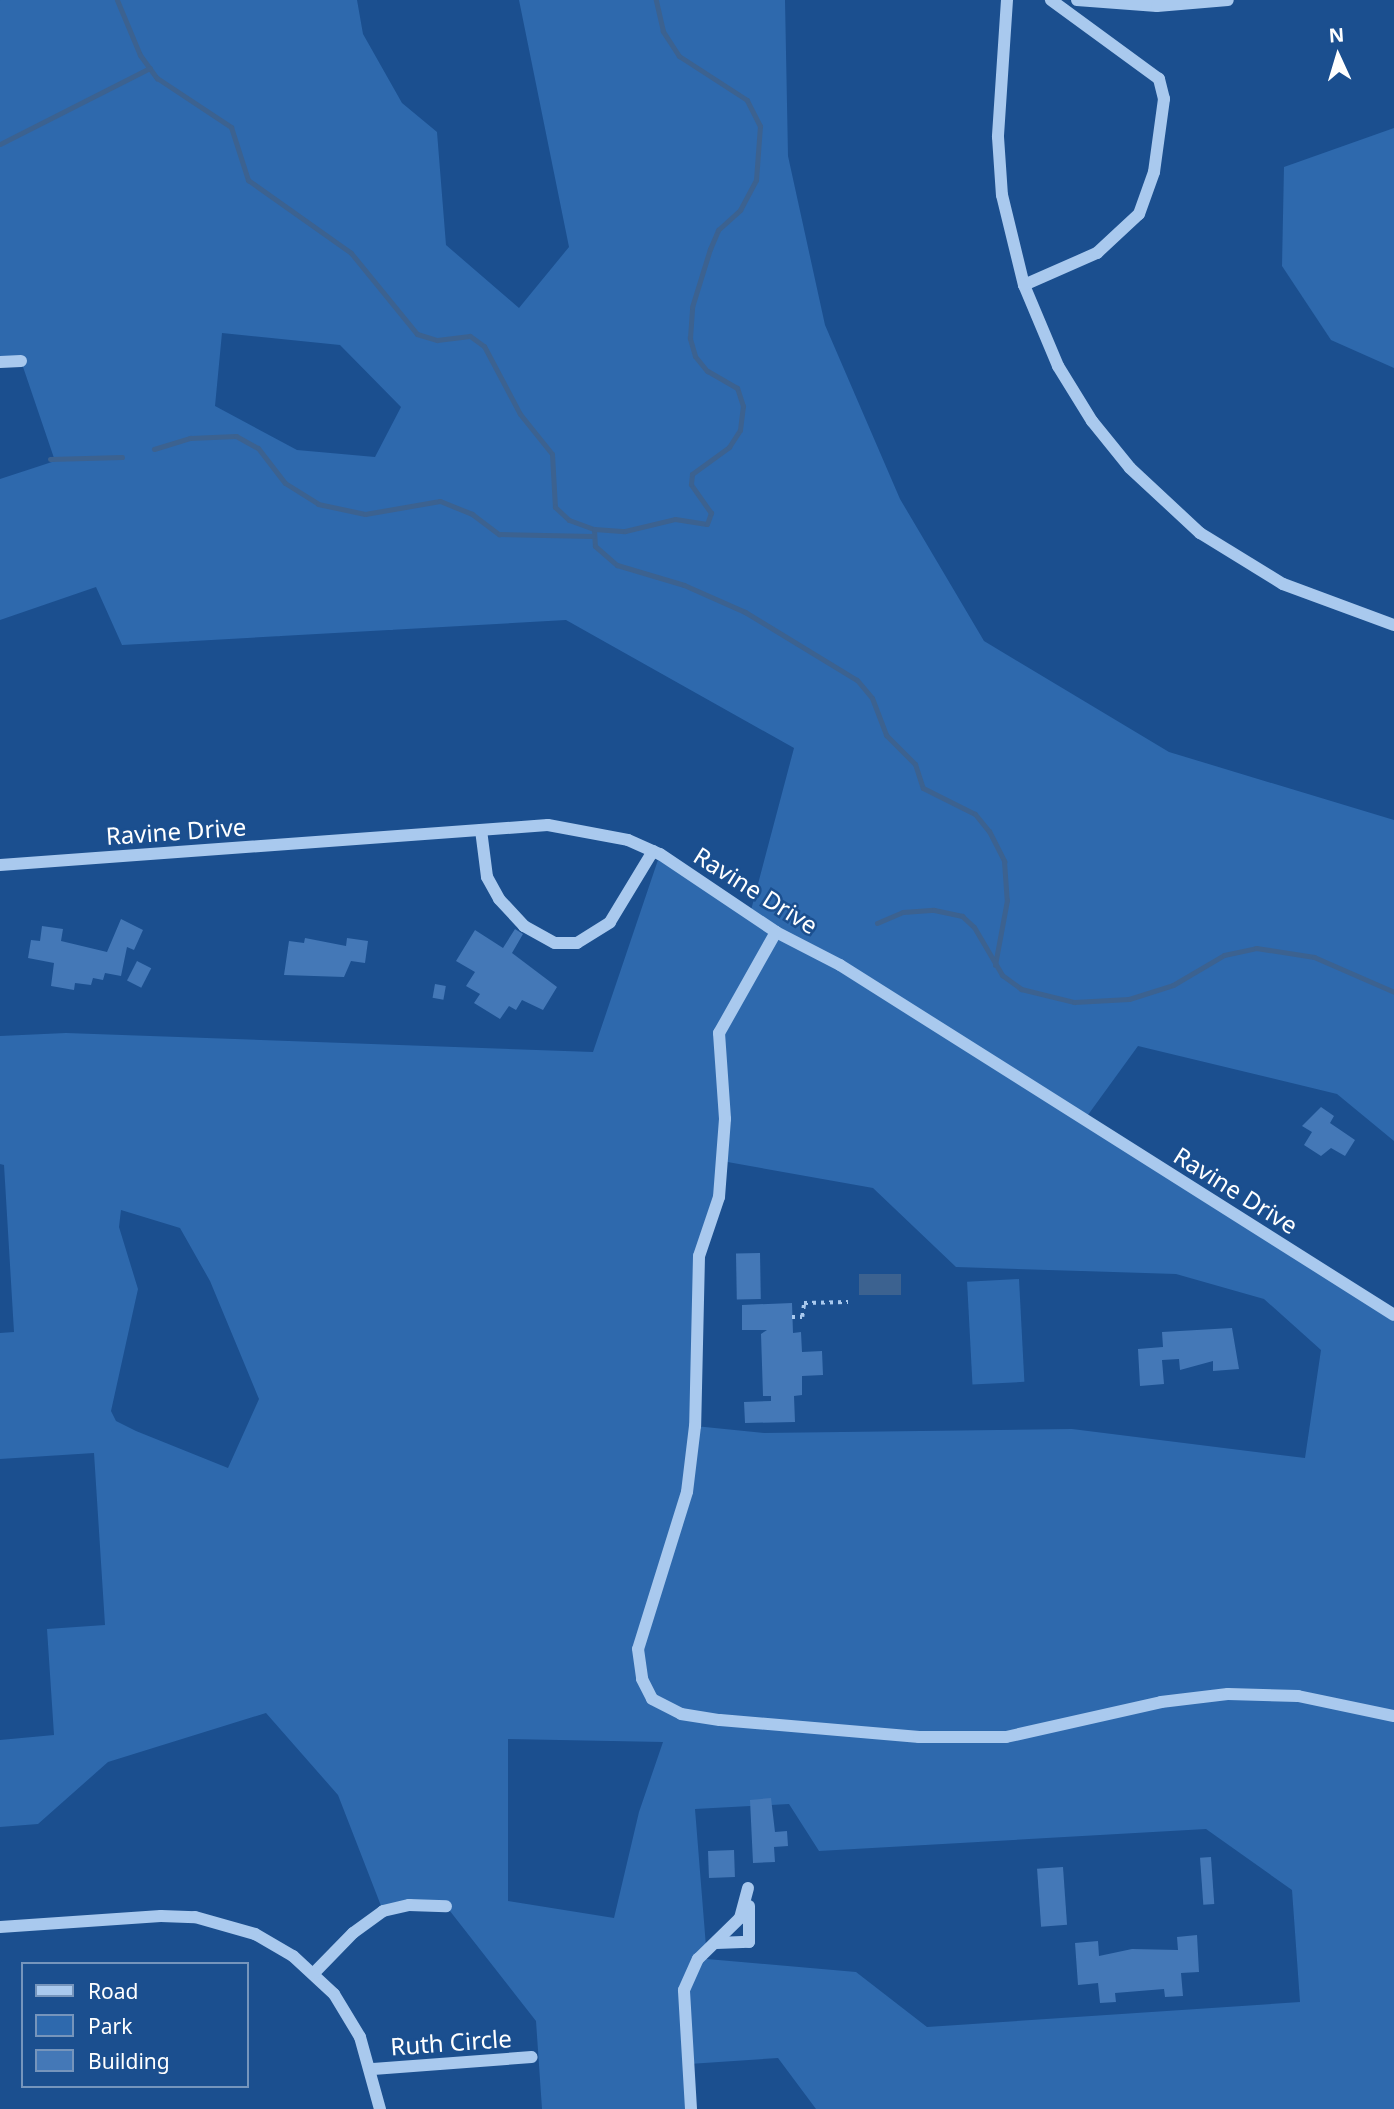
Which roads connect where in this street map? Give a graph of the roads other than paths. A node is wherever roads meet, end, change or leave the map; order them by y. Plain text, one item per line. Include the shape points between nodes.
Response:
1 (1007, 0) edge
2 (1051, 0) edge
3 (1078, 0) edge
4 (1228, 0) edge
5 (1024, 285) junction
6 (21, 361) dead end
7 (0, 362) edge
8 (1394, 625) edge
9 (481, 830) junction
10 (653, 851) junction
11 (0, 865) edge
12 (776, 932) junction
13 (1394, 1315) edge
14 (1394, 1716) edge
15 (446, 1906) dead end
16 (0, 1927) edge
17 (716, 1943) dead end
18 (314, 1973) junction
19 (533, 2057) dead end
20 (373, 2069) junction
21 (380, 2109) edge
22 (691, 2109) edge

1 - 5 street via 998,136 1002,195
2 - 5 street via 1159,79 1164,99 1154,172 1139,214 1097,253
3 - 4 street via 1157,6
5 - 8 street via 1058,366 1092,421 1164,502 1200,533 1283,584
6 - 7 street
9 - 10 street, Ravine Drive via 570,827 609,834
9 - 10 street via 487,877 499,899 524,926 555,943 577,943 610,922
9 - 11 street, Ravine Drive
10 - 12 street, Ravine Drive
12 - 13 street, Ravine Drive via 841,965
12 - 14 street via 719,1033 725,1119 719,1197 699,1256 695,1426 687,1492 638,1650 642,1679 652,1699 681,1714 720,1720 919,1737 1006,1737 1161,1702 1228,1695 1298,1696
15 - 18 street via 409,1905 383,1911 353,1933
16 - 18 street via 195,1917 255,1934
17 - 22 street via 698,1959 684,1990
18 - 20 street via 349,2016
19 - 20 street, Ruth Circle
20 - 21 street

